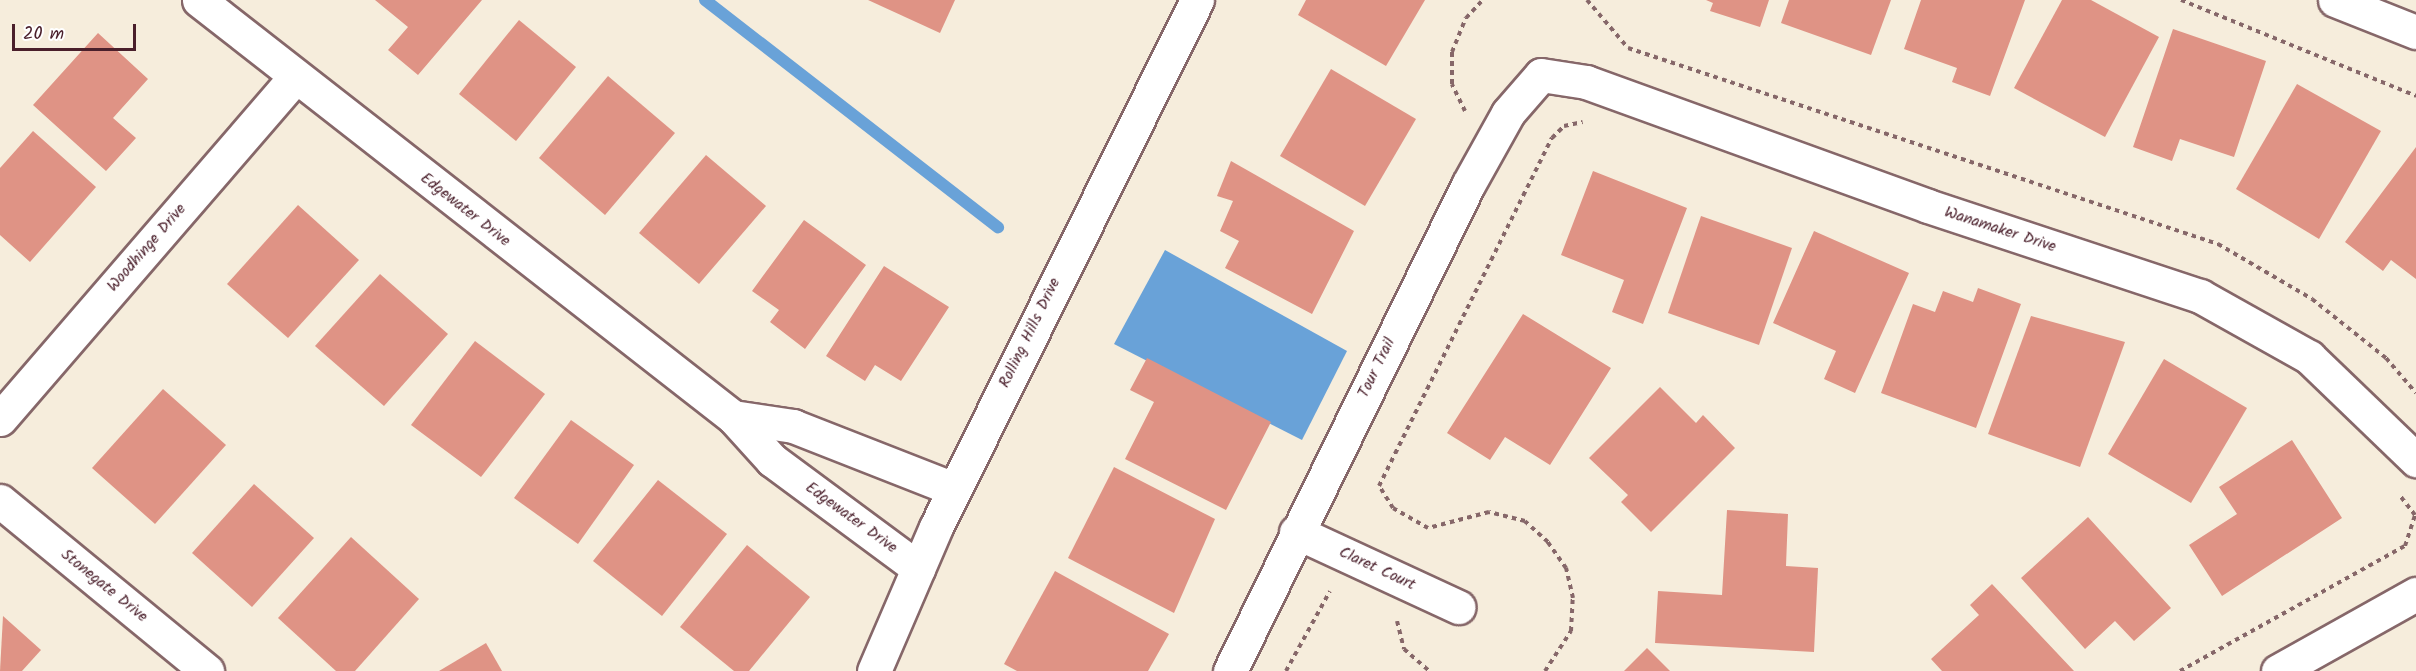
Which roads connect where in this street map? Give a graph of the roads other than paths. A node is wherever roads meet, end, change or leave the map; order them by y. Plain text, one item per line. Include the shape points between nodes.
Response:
1 (199, 0) edge
2 (1197, 0) edge
3 (2335, 0) edge
4 (2416, 32) edge
5 (1541, 75) joint
6 (294, 78) junction
7 (734, 417) junction
8 (0, 419) edge
9 (2416, 460) edge
10 (954, 489) junction
11 (0, 501) edge
12 (1296, 532) junction
13 (918, 568) junction
14 (2416, 594) edge
15 (1458, 607) dead end
16 (207, 671) edge
17 (874, 671) edge
18 (1230, 671) edge
19 (2278, 671) edge

1 - 6 street, Edgewater Drive
2 - 10 street, Rolling Hills Drive
3 - 4 street
5 - 9 street, Wanamaker Drive via 1586,82 1928,206 2200,296 2309,357
5 - 12 street, Tour Trail via 1508,113 1468,185
6 - 7 street, Edgewater Drive
6 - 8 street, Woodhinge Drive
7 - 10 street, Edgewater Drive via 793,426
7 - 13 street, Edgewater Drive via 772,460
10 - 13 street, Rolling Hills Drive
11 - 16 street, Stonegate Drive
12 - 15 street, Claret Court
12 - 18 street, Tour Trail
13 - 17 street, Rolling Hills Drive
14 - 19 street

